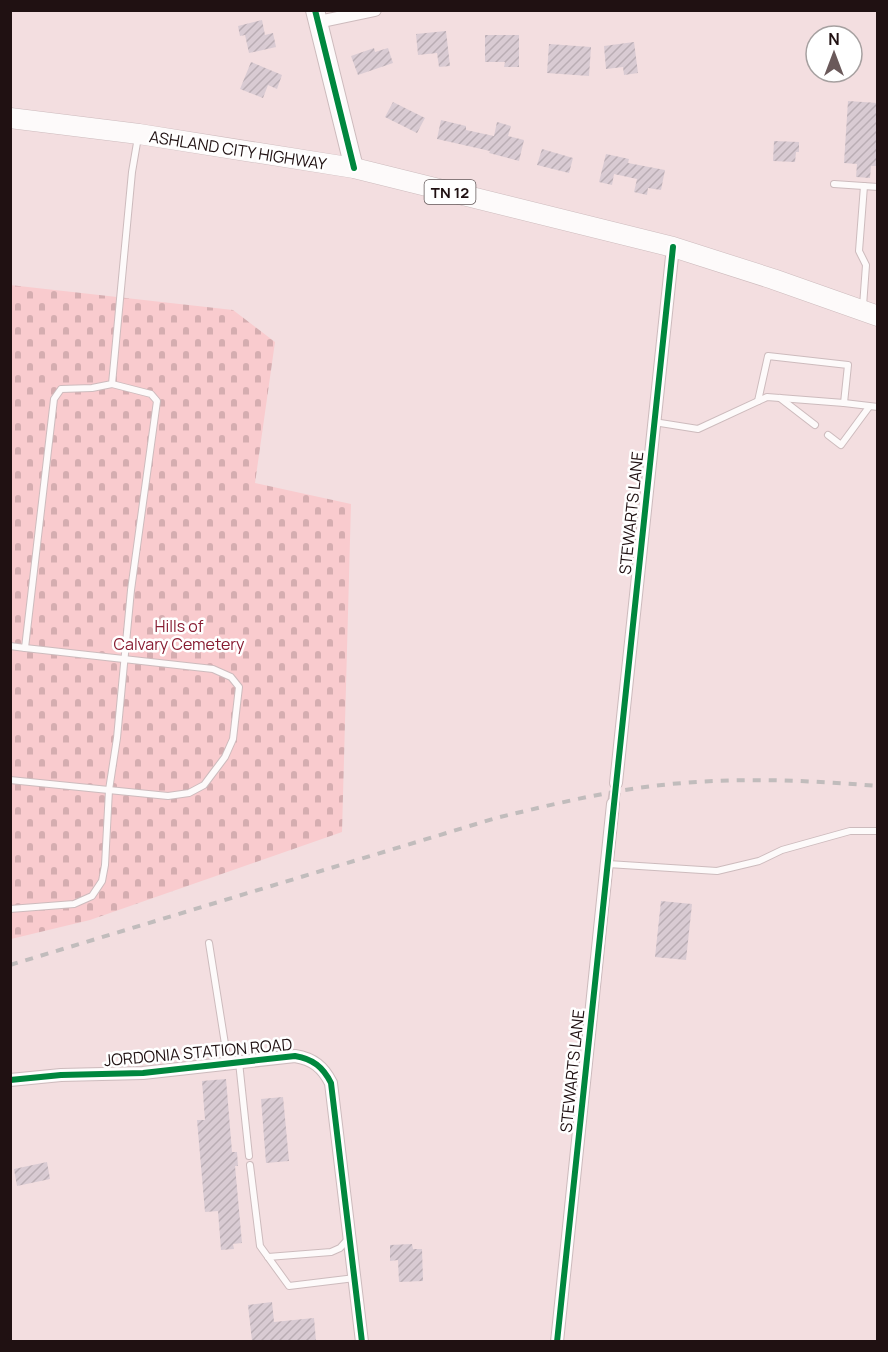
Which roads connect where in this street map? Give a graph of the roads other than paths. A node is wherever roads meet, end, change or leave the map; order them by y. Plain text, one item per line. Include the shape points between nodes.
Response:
1 (375, 10) edge
2 (317, 16) edge
3 (10, 118) edge
4 (139, 134) junction
5 (354, 168) junction
6 (834, 184) dead end
7 (864, 186) junction
8 (878, 187) edge
9 (673, 247) junction
10 (870, 313) edge
11 (112, 384) junction
12 (779, 398) junction
13 (758, 402) junction
14 (844, 403) junction
15 (869, 406) junction
16 (878, 407) edge
17 (654, 422) junction
18 (815, 425) dead end
19 (828, 435) dead end
20 (10, 646) edge
21 (25, 648) junction
22 (124, 660) junction
23 (10, 780) edge
24 (616, 783) tunnel mouth
25 (110, 790) junction
26 (614, 804) tunnel mouth
27 (878, 831) edge
28 (608, 864) junction
29 (10, 909) edge
30 (209, 943) dead end
31 (234, 1063) junction
32 (10, 1080) edge
33 (249, 1156) dead end
34 (250, 1165) dead end
35 (350, 1237) junction
36 (268, 1257) junction
37 (355, 1278) junction
38 (362, 1341) edge
39 (557, 1341) edge

1 - 2 street
2 - 5 street
3 - 4 main road, ASHLAND CITY HIGHWAY / TN 12
4 - 5 main road, ASHLAND CITY HIGHWAY / TN 12
4 - 11 lane
5 - 9 main road, ASHLAND CITY HIGHWAY / TN 12
6 - 7 lane
7 - 8 lane
7 - 10 lane via 859,251 866,265
9 - 10 main road, ASHLAND CITY HIGHWAY / TN 12
9 - 17 street, STEWARTS LANE
11 - 21 lane via 61,389 54,399
11 - 22 lane via 151,394 157,401
12 - 13 lane via 767,397
12 - 14 lane
12 - 18 lane
13 - 14 lane via 768,356 848,365
13 - 17 lane via 698,429
14 - 15 lane
15 - 16 lane
15 - 19 lane via 841,445
17 - 24 street, STEWARTS LANE
20 - 21 lane
21 - 22 lane
22 - 25 lane
22 - 25 lane via 213,669 231,677 239,687 235,729 225,757 204,785 189,793 168,796
23 - 25 lane
25 - 29 lane via 105,865 102,881 92,896 74,904
26 - 28 street, STEWARTS LANE
27 - 28 lane via 850,831 717,871
28 - 39 street, STEWARTS LANE
30 - 31 lane
31 - 32 street, JORDONIA STATION ROAD via 143,1073
31 - 33 lane
31 - 35 street, JORDONIA STATION ROAD via 295,1056 316,1063 326,1072 332,1083
34 - 36 lane via 260,1246
35 - 36 lane via 331,1252
35 - 37 street, JORDONIA STATION ROAD
36 - 37 lane via 290,1286
37 - 38 street, JORDONIA STATION ROAD

